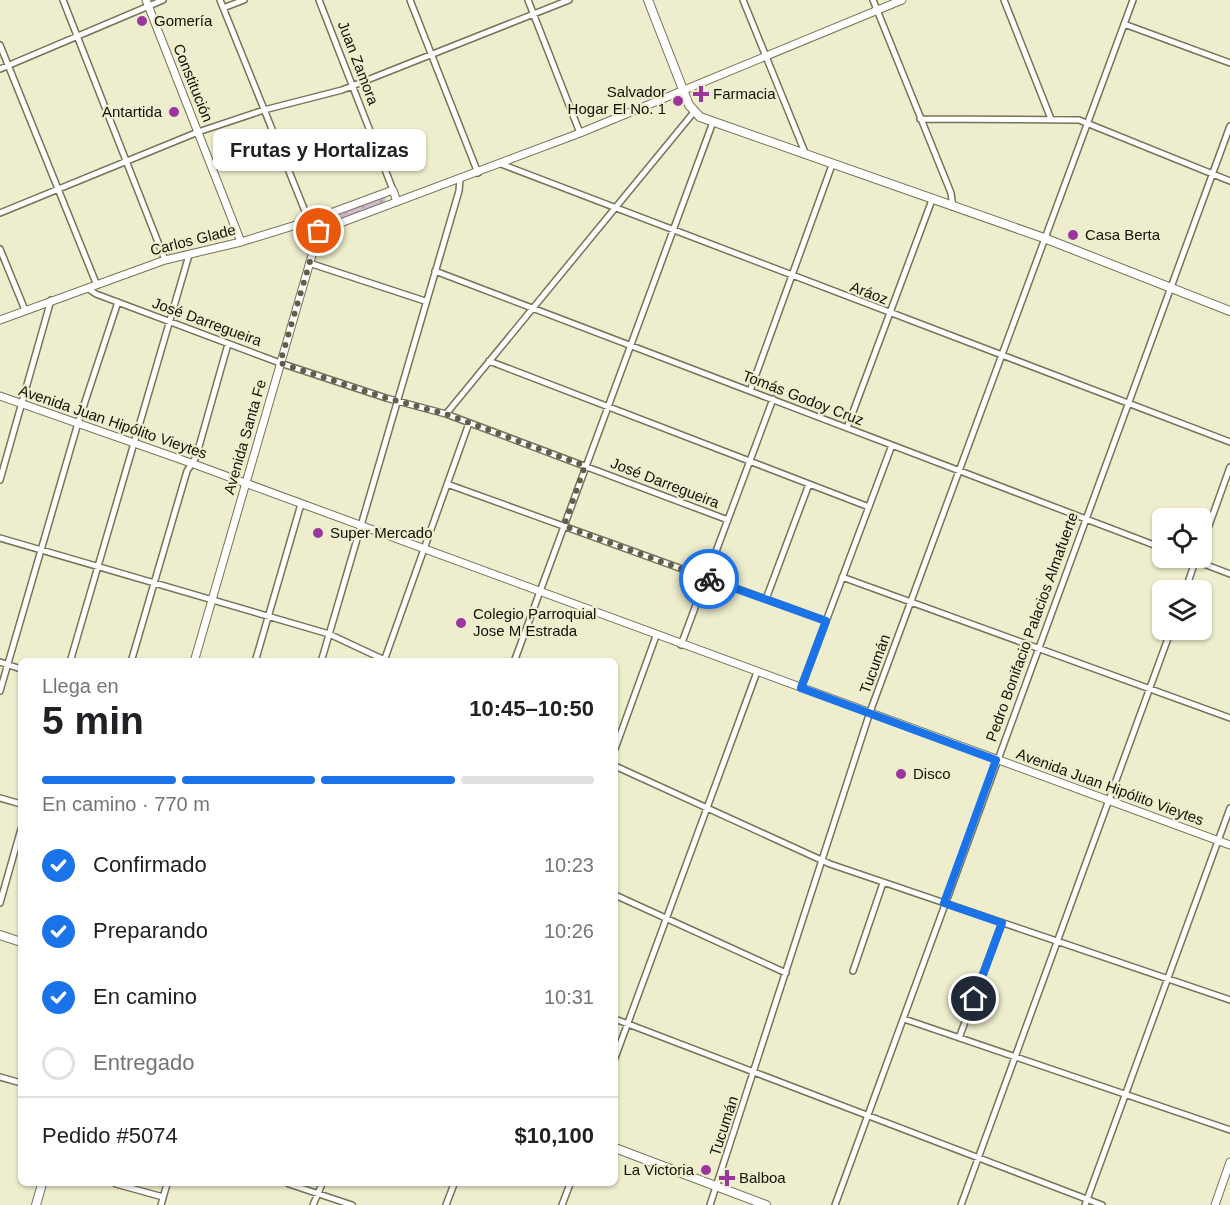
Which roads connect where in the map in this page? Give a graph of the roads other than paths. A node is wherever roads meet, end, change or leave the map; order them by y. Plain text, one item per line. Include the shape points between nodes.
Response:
1 (63, 0) edge
2 (163, 0) edge
3 (220, 0) edge
4 (244, 0) edge
5 (319, 0) edge
6 (410, 0) edge
7 (528, 0) edge
8 (569, 0) edge
9 (648, 0) edge
10 (742, 0) edge
11 (873, 0) edge
12 (903, 0) edge
13 (1004, 0) edge
14 (1133, 0) edge
15 (147, 3) edge
16 (223, 8) junction
17 (876, 10) junction
18 (533, 14) junction
19 (1124, 24) junction
20 (78, 36) junction
21 (0, 45) edge
22 (431, 55) junction
23 (765, 57) junction
24 (1230, 63) edge
25 (8, 65) junction
26 (0, 69) edge
27 (352, 86) junction
28 (684, 91) junction
29 (264, 110) junction
30 (694, 112) junction
31 (920, 119) junction
32 (1051, 119) junction
33 (713, 122) junction
34 (1087, 123) junction
35 (1230, 126) edge
36 (198, 132) junction
37 (580, 132) junction
38 (807, 156) junction
39 (127, 162) junction
40 (501, 164) junction
41 (832, 165) junction
42 (478, 173) junction
43 (1212, 174) junction
44 (460, 179) junction
45 (1230, 181) edge
46 (57, 190) junction
47 (393, 190) junction
48 (932, 200) junction
49 (397, 202) junction
50 (953, 207) junction
51 (615, 208) junction
52 (0, 213) edge
53 (312, 220) junction
54 (319, 231) junction
55 (674, 231) junction
56 (1044, 238) junction
57 (241, 242) junction
58 (0, 249) edge
59 (189, 255) junction
60 (165, 260) junction
61 (309, 263) junction
62 (435, 271) junction
63 (792, 276) junction
64 (96, 283) junction
65 (86, 287) junction
66 (1171, 288) junction
67 (51, 300) junction
68 (425, 300) junction
69 (118, 302) junction
70 (533, 307) junction
71 (25, 310) junction
72 (1230, 310) edge
73 (890, 314) junction
74 (0, 320) edge
75 (170, 321) junction
76 (228, 344) junction
77 (632, 345) junction
78 (1002, 356) junction
79 (489, 361) junction
80 (280, 363) junction
81 (750, 391) junction
82 (0, 396) edge
83 (773, 399) junction
84 (396, 400) junction
85 (22, 404) junction
86 (1128, 404) junction
87 (609, 407) junction
88 (446, 414) junction
89 (78, 423) junction
90 (470, 423) junction
91 (847, 428) junction
92 (134, 442) junction
93 (1230, 442) edge
94 (892, 445) junction
95 (750, 461) junction
96 (191, 463) junction
97 (585, 466) junction
98 (1230, 467) edge
99 (960, 471) junction
100 (0, 480) edge
101 (245, 484) junction
102 (447, 484) junction
103 (809, 484) junction
104 (301, 504) junction
105 (869, 507) junction
106 (1212, 517) edge
107 (1085, 519) junction
108 (728, 520) junction
109 (360, 526) junction
110 (564, 526) junction
111 (0, 538) edge
112 (1152, 544) edge
113 (42, 550) junction
114 (423, 550) junction
115 (98, 566) junction
116 (1212, 567) edge
117 (1230, 574) edge
118 (842, 577) junction
119 (706, 578) junction
120 (155, 582) junction
121 (539, 593) junction
122 (212, 599) junction
123 (766, 599) junction
124 (910, 602) junction
125 (269, 616) junction
126 (826, 621) junction
127 (329, 634) junction
128 (656, 636) junction
129 (1167, 640) edge
130 (681, 645) junction
131 (1037, 648) junction
132 (71, 658) edge
133 (132, 658) edge
134 (195, 658) edge
135 (256, 658) edge
136 (322, 658) edge
137 (380, 658) edge
138 (387, 658) edge
139 (515, 658) edge
140 (0, 662) edge
141 (8, 665) junction
142 (18, 668) edge
143 (757, 672) junction
144 (801, 688) junction
145 (1149, 689) junction
146 (0, 691) edge
147 (870, 712) junction
148 (1230, 718) edge
149 (618, 741) edge
150 (996, 760) junction
151 (618, 767) edge
152 (0, 798) edge
153 (1109, 801) junction
154 (18, 803) edge
155 (707, 808) junction
156 (1230, 808) edge
157 (18, 840) edge
158 (1218, 841) junction
159 (1230, 845) edge
160 (822, 861) junction
161 (883, 883) junction
162 (618, 896) edge
163 (0, 903) edge
164 (944, 903) junction
165 (666, 918) junction
166 (1002, 923) junction
167 (0, 936) edge
168 (18, 941) edge
169 (1057, 942) junction
170 (853, 971) dead end
171 (786, 973) junction
172 (1167, 978) junction
173 (1230, 1000) edge
174 (904, 1019) junction
175 (618, 1020) edge
176 (627, 1024) junction
177 (959, 1038) junction
178 (618, 1050) edge
179 (1016, 1057) junction
180 (753, 1073) junction
181 (0, 1077) edge
182 (18, 1082) edge
183 (1126, 1095) junction
184 (867, 1115) junction
185 (1230, 1130) edge
186 (618, 1149) edge
187 (979, 1156) junction
188 (1230, 1162) edge
189 (41, 1186) edge
190 (123, 1186) edge
191 (166, 1186) edge
192 (295, 1186) edge
193 (321, 1186) edge
194 (453, 1186) edge
195 (569, 1186) edge
196 (717, 1186) junction
197 (318, 1193) junction
198 (163, 1197) junction
199 (1086, 1202) edge
200 (36, 1205) edge
201 (161, 1205) edge
202 (314, 1205) edge
203 (352, 1205) edge
204 (446, 1205) edge
205 (562, 1205) edge
206 (710, 1205) edge
207 (766, 1205) edge
208 (835, 1205) edge
209 (961, 1205) edge
210 (1102, 1205) edge
211 (1215, 1205) edge

1 - 20 street
2 - 15 street
3 - 16 street
4 - 16 street
5 - 27 street, Juan Zamora
6 - 22 street
7 - 18 street
8 - 18 street
9 - 28 main road
10 - 23 street
11 - 17 street
12 - 17 street
13 - 32 street
14 - 19 street, Tucumán
15 - 20 street
15 - 36 street, Constitución
16 - 29 street
17 - 23 street
17 - 31 street
18 - 22 street
18 - 37 street
19 - 24 street
19 - 34 street, Tucumán
20 - 25 street
20 - 39 street
21 - 25 street
22 - 27 street
22 - 42 street
23 - 28 street
23 - 38 street
25 - 26 street
25 - 46 street
27 - 29 street
27 - 47 street, Juan Zamora
28 - 30 main road
28 - 37 street
29 - 36 street
29 - 53 street
30 - 33 main road
30 - 51 street
31 - 32 street
31 - 50 street via 951,193
32 - 34 street
33 - 38 main road
33 - 55 street
34 - 43 street
34 - 56 street, Tucumán
35 - 43 street, Pedro Bonifacio Palacios Almafuerte
36 - 39 street
36 - 57 street, Constitución
37 - 40 street
38 - 41 main road
39 - 46 street
39 - 60 street
40 - 42 street
40 - 51 street, Aráoz
41 - 48 main road
41 - 63 street
42 - 44 street
43 - 45 street
43 - 66 street, Pedro Bonifacio Palacios Almafuerte
44 - 49 street
44 - 62 street
46 - 52 street
46 - 64 street
47 - 49 street, Juan Zamora
47 - 53 street, Carlos Glade
48 - 50 main road
48 - 73 street
49 - 54 street
50 - 56 main road
51 - 55 street, Aráoz
51 - 70 street
53 - 54 street
53 - 57 street, Carlos Glade
54 - 61 street, Avenida Santa Fe
55 - 63 street, Aráoz
55 - 77 street
56 - 66 main road
56 - 78 street, Tucumán
57 - 59 street, Carlos Glade
58 - 71 street
59 - 60 street, Carlos Glade
59 - 75 street
60 - 64 street, Carlos Glade
61 - 68 street
61 - 80 street, Avenida Santa Fe
62 - 68 street
62 - 70 street, Tomás Godoy Cruz
63 - 73 street, Aráoz
63 - 81 street
64 - 65 street, Carlos Glade
65 - 67 street, Carlos Glade
65 - 69 street, José Darregueira
66 - 72 main road
66 - 86 street, Pedro Bonifacio Palacios Almafuerte
67 - 71 street, Carlos Glade
67 - 85 street
68 - 84 street
69 - 75 street, José Darregueira
69 - 89 street
70 - 77 street, Tomás Godoy Cruz
70 - 79 street
71 - 74 street, Carlos Glade
73 - 78 street, Aráoz
73 - 91 street
75 - 76 street, José Darregueira
75 - 92 street
76 - 80 street, José Darregueira
76 - 96 street
77 - 81 street, Tomás Godoy Cruz
77 - 87 street
78 - 86 street, Aráoz
78 - 99 street, Tucumán
79 - 87 street
79 - 88 street
80 - 84 street, José Darregueira
80 - 101 street, Avenida Santa Fe
81 - 83 street, Tomás Godoy Cruz
82 - 85 street, Avenida Juan Hipólito Vieytes
83 - 91 street, Tomás Godoy Cruz
83 - 95 street
84 - 88 street, José Darregueira
84 - 109 street
85 - 89 street, Avenida Juan Hipólito Vieytes
85 - 100 street
86 - 93 street, Aráoz
86 - 107 street, Pedro Bonifacio Palacios Almafuerte
87 - 95 street
87 - 97 street
88 - 90 street, José Darregueira
89 - 92 street, Avenida Juan Hipólito Vieytes
89 - 113 street
90 - 97 street, José Darregueira
90 - 102 street
91 - 94 street, Tomás Godoy Cruz
92 - 96 street, Avenida Juan Hipólito Vieytes
92 - 115 street
94 - 99 street, Tomás Godoy Cruz
94 - 105 street
95 - 103 street
95 - 108 street
96 - 101 street, Avenida Juan Hipólito Vieytes
96 - 120 street
97 - 108 street, José Darregueira
97 - 110 street
98 - 106 street
99 - 107 street, Tomás Godoy Cruz
99 - 124 street, Tucumán
101 - 104 street, Avenida Juan Hipólito Vieytes
101 - 122 street, Avenida Santa Fe
102 - 110 street
102 - 114 street
103 - 105 street
103 - 123 street
104 - 109 street, Avenida Juan Hipólito Vieytes
104 - 125 street
105 - 118 street
107 - 112 street, Tomás Godoy Cruz
107 - 131 street, Pedro Bonifacio Palacios Almafuerte
108 - 119 street
109 - 114 street, Avenida Juan Hipólito Vieytes
109 - 127 street
110 - 119 street
110 - 121 street
111 - 113 street
113 - 115 street
113 - 141 street
114 - 121 street, Avenida Juan Hipólito Vieytes
114 - 138 street
115 - 120 street
115 - 132 street
116 - 117 street
118 - 124 street
118 - 126 street
119 - 123 street
119 - 130 street
120 - 122 street
120 - 133 street
121 - 128 street, Avenida Juan Hipólito Vieytes
121 - 139 street
122 - 125 street
122 - 134 street, Avenida Santa Fe
123 - 126 street
124 - 131 street
124 - 147 street, Tucumán
125 - 127 street
125 - 135 street
126 - 144 street
127 - 136 street
127 - 137 street
128 - 130 street, Avenida Juan Hipólito Vieytes
128 - 149 street
129 - 145 street
130 - 143 street, Avenida Juan Hipólito Vieytes
131 - 145 street
131 - 150 street, Pedro Bonifacio Palacios Almafuerte
140 - 141 street
141 - 142 street
141 - 146 street
143 - 144 street, Avenida Juan Hipólito Vieytes
143 - 155 street
144 - 147 street, Avenida Juan Hipólito Vieytes
145 - 148 street
145 - 153 street
147 - 150 street, Avenida Juan Hipólito Vieytes
147 - 160 street, Tucumán
150 - 153 street, Avenida Juan Hipólito Vieytes
150 - 164 street, Pedro Bonifacio Palacios Almafuerte
151 - 155 street
152 - 154 street
153 - 158 street, Avenida Juan Hipólito Vieytes
153 - 169 street
155 - 160 street
155 - 165 street
156 - 158 street
157 - 163 street
158 - 159 street, Avenida Juan Hipólito Vieytes
158 - 172 street
160 - 161 street
160 - 171 street, Tucumán
161 - 164 street
161 - 170 street
162 - 165 street
164 - 166 street
164 - 174 street, Pedro Bonifacio Palacios Almafuerte
165 - 171 street
165 - 176 street
166 - 169 street
166 - 177 street
167 - 168 main road
169 - 172 street
169 - 179 street
171 - 180 street, Tucumán
172 - 173 street
172 - 183 street
174 - 177 street
174 - 184 street, Pedro Bonifacio Palacios Almafuerte
175 - 176 street
176 - 178 street
176 - 180 street
177 - 179 street
179 - 183 street
179 - 187 street
180 - 184 street
180 - 196 street, Tucumán
181 - 182 street
183 - 185 street
183 - 199 street
184 - 187 street
184 - 208 street, Pedro Bonifacio Palacios Almafuerte
186 - 196 main road
187 - 199 street
187 - 209 street
188 - 211 street
189 - 200 main road
190 - 198 street
191 - 198 street
192 - 197 street
193 - 197 street
194 - 204 street
195 - 205 street
196 - 206 street, Tucumán
196 - 207 main road
197 - 202 street
197 - 203 street
198 - 201 street
199 - 210 street

